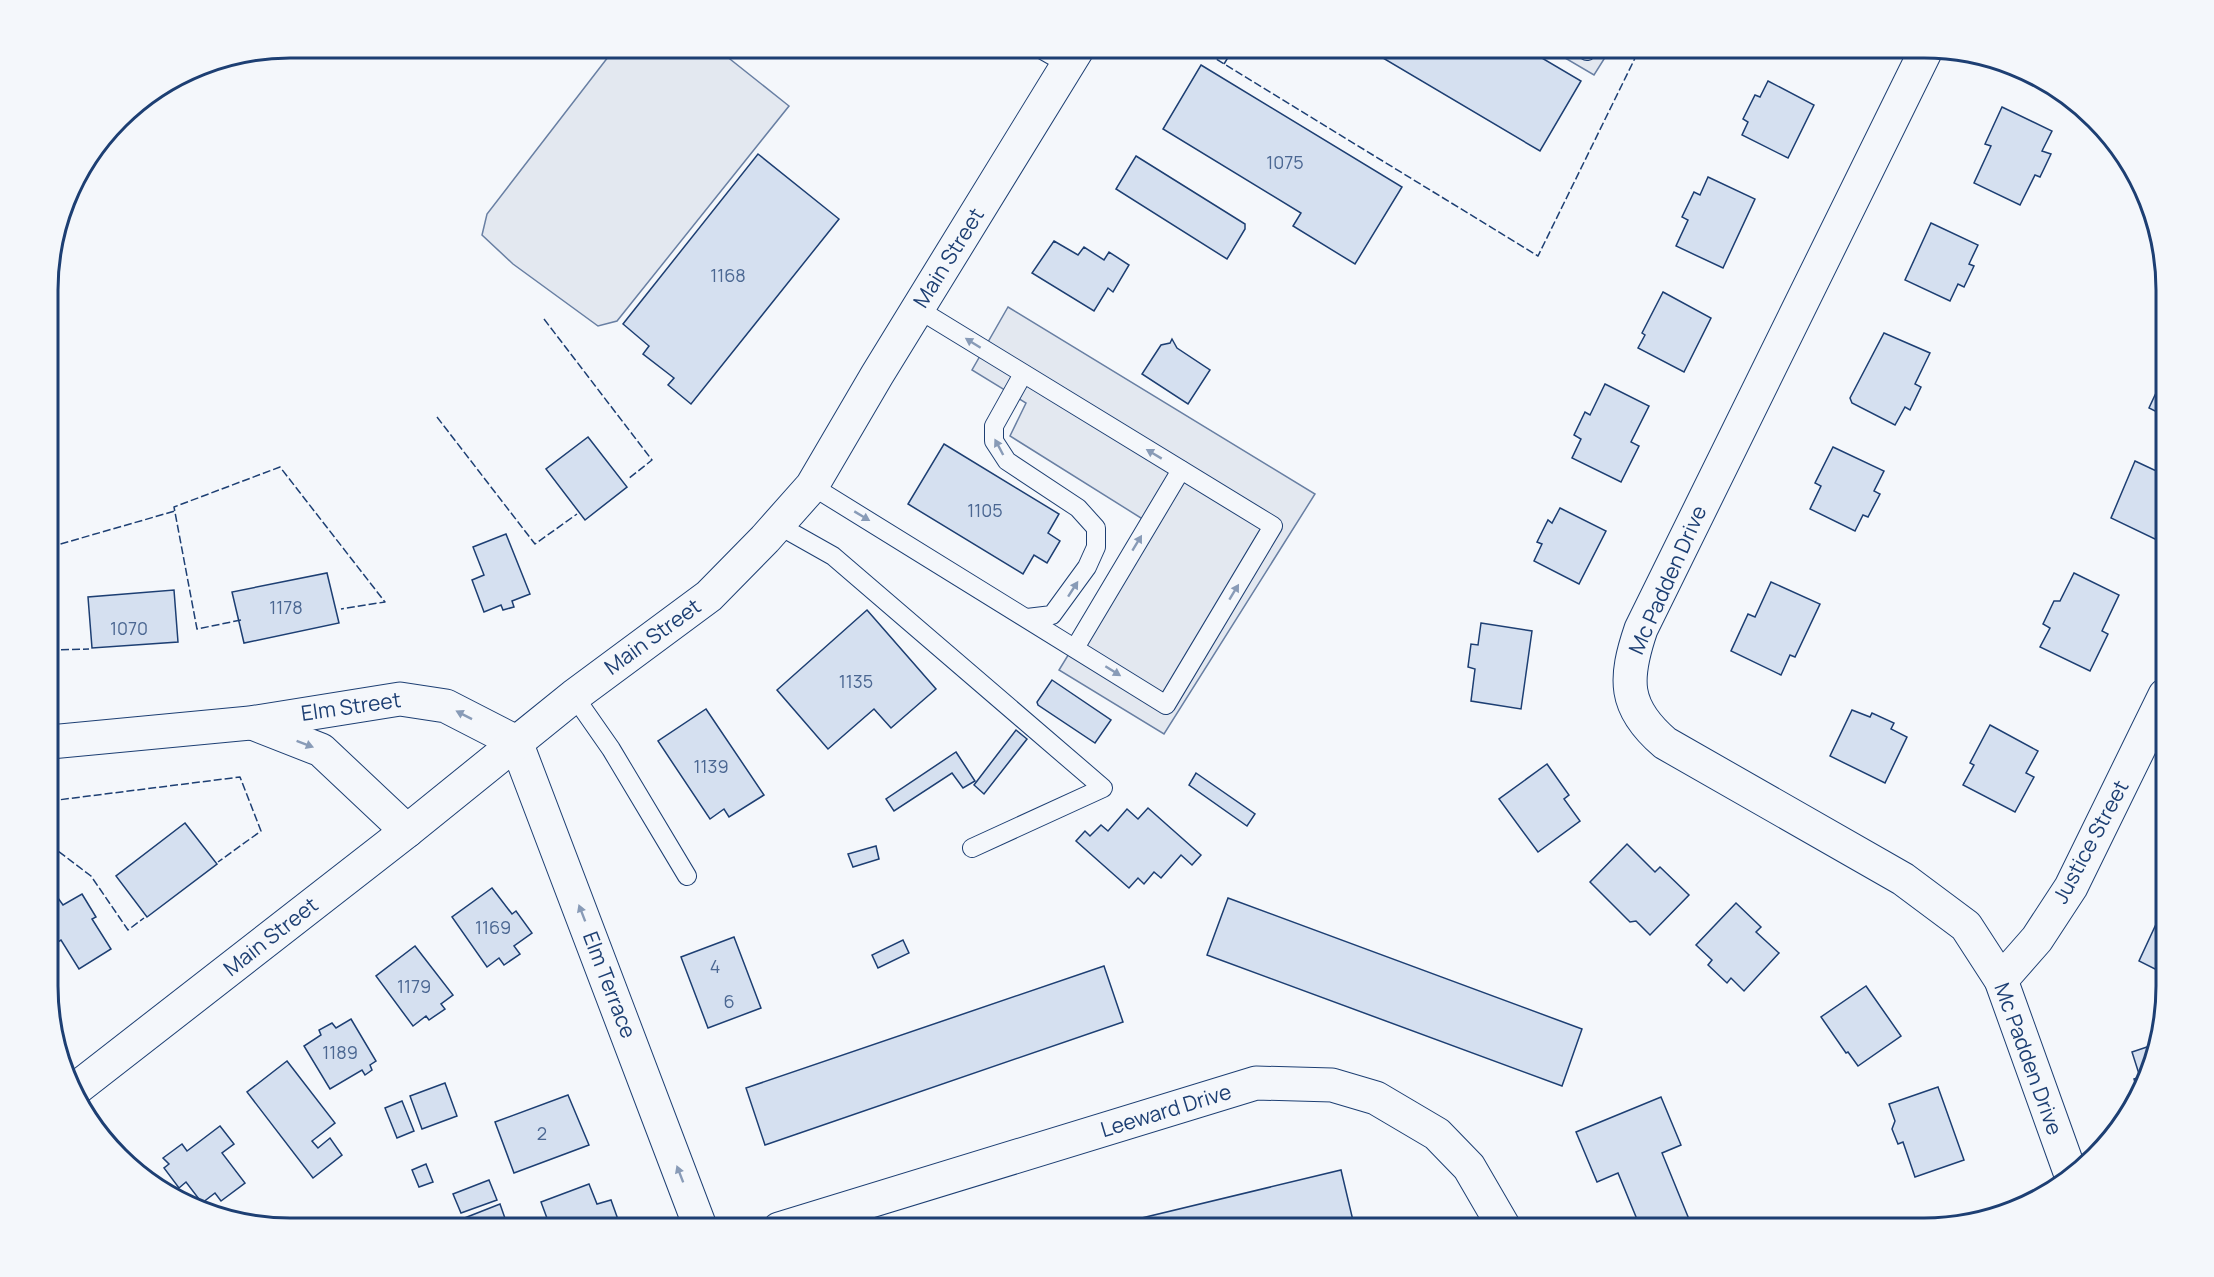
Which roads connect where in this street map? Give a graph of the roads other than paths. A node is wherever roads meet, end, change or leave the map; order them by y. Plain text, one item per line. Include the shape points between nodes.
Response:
1 (1071, 58) edge
2 (1922, 58) edge
3 (918, 309) junction
4 (1023, 374) junction
5 (1181, 470) junction
6 (812, 486) junction
7 (778, 525) junction
8 (1027, 618) junction
9 (1075, 648) junction
10 (574, 696) junction
11 (2156, 715) edge
12 (250, 723) junction
13 (58, 741) edge
14 (516, 742) junction
15 (406, 831) junction
16 (972, 848) dead end
17 (687, 876) dead end
18 (2001, 980) junction
19 (80, 1085) edge
20 (2068, 1168) edge
21 (697, 1219) edge
22 (812, 1219) edge
23 (1499, 1219) edge

1 - 3 street, Main Street
2 - 18 street, Mc Padden Drive via 1641,629 1628,686 1640,718 1665,743 1903,879 1966,926
4 -> 3 lane
3 - 6 street, Main Street
5 -> 4 lane
8 -> 4 lane via 1052,615 1066,600 1096,547 1096,528 1078,508 1007,461 994,441 994,426
9 -> 5 lane
9 -> 5 lane via 1166,705 1273,526
6 - 7 street, Main Street
6 -> 8 lane
7 - 10 street, Main Street via 709,596
7 - 16 lane via 833,556 1102,788
8 - 9 lane
10 - 14 street, Main Street
10 - 17 lane
11 - 18 street, Justice Street via 2071,887 2037,939
12 - 13 street, Elm Street
14 -> 12 street, Elm Street via 446,706 419,700 380,700
12 -> 15 street, Elm Street via 321,750
14 - 15 street, Main Street
21 -> 14 street, Elm Terrace
15 - 19 street, Main Street
18 - 20 street, Mc Padden Drive
22 - 23 street, Leeward Drive via 1257,1083 1332,1085 1376,1098 1437,1134 1469,1167

